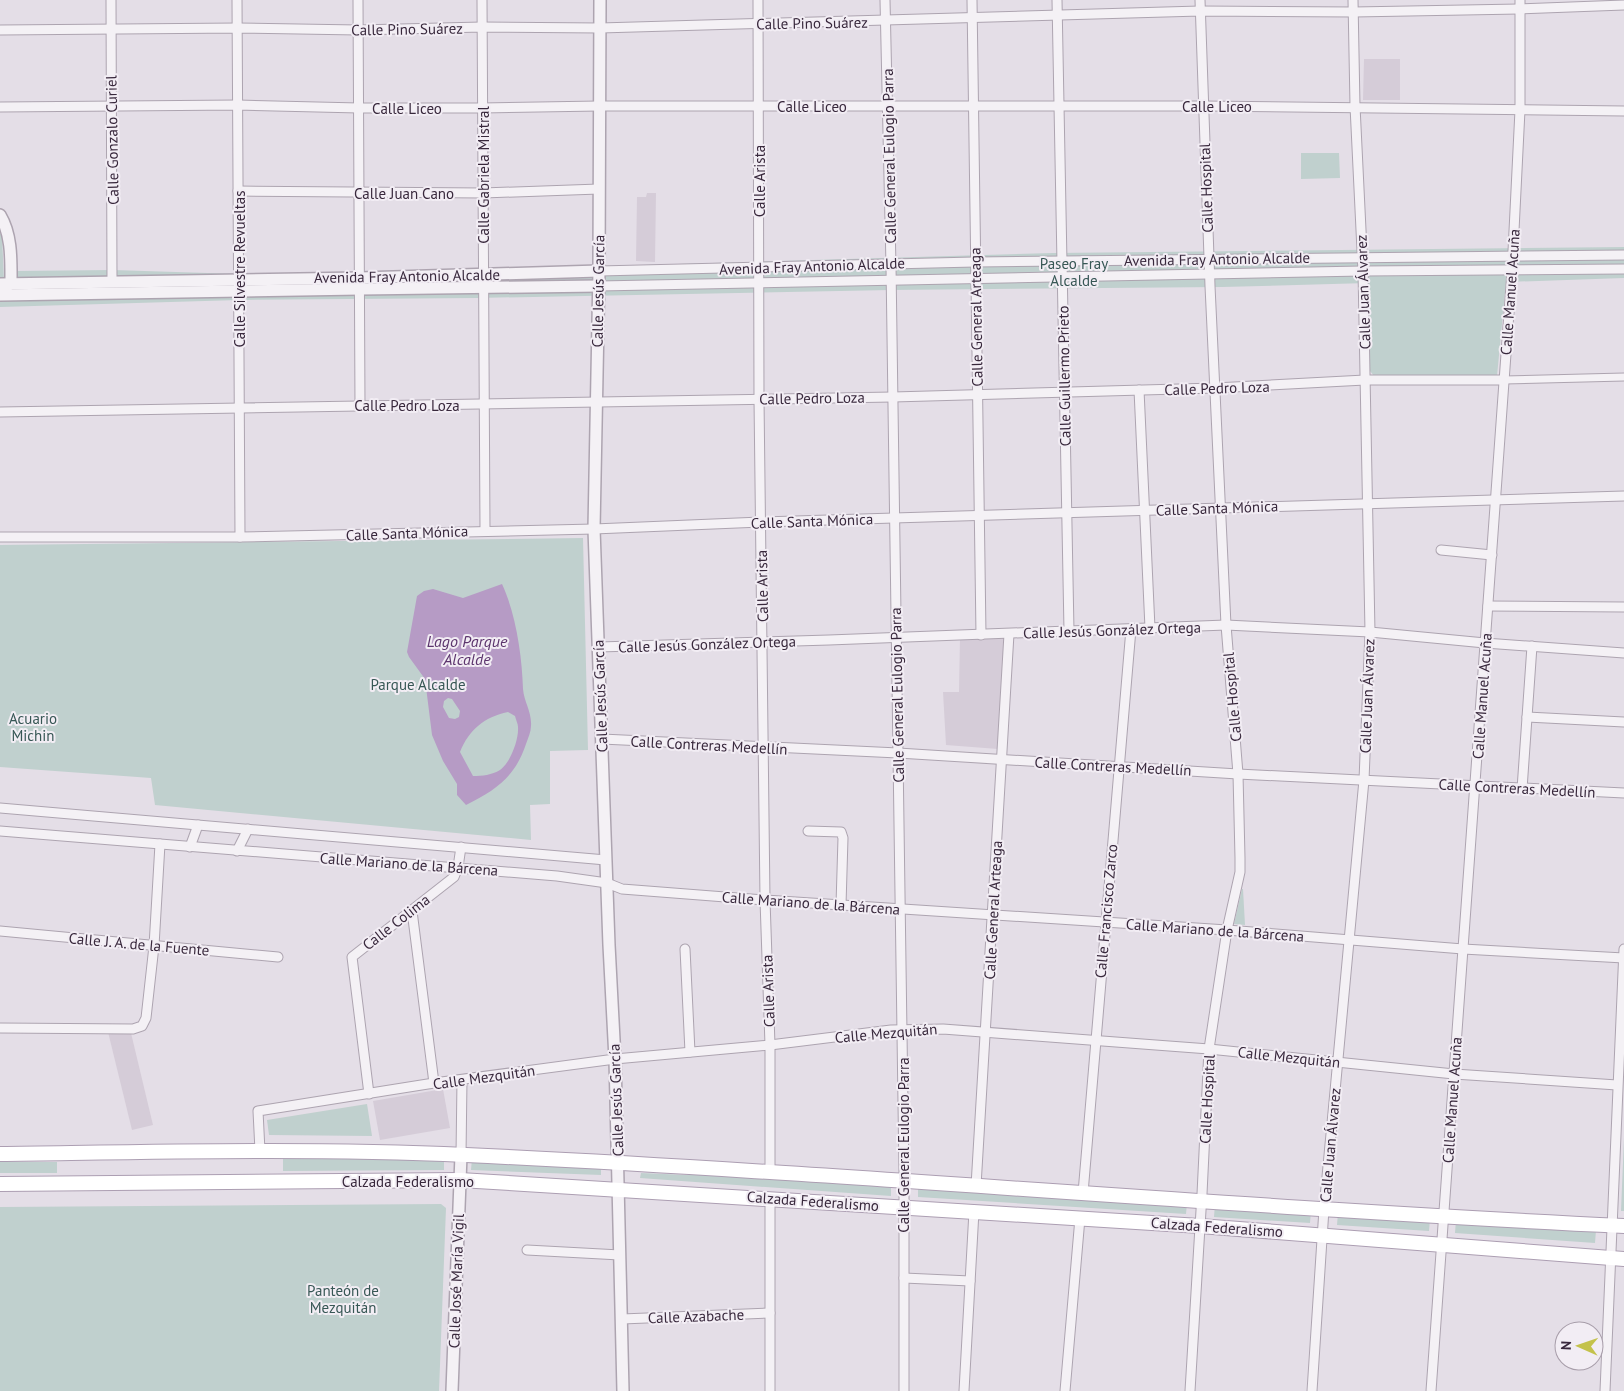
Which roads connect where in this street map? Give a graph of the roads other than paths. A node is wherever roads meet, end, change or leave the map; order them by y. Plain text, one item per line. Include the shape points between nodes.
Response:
1 (111, 0) edge
2 (237, 0) edge
3 (358, 0) edge
4 (482, 0) edge
5 (600, 0) edge
6 (758, 0) edge
7 (885, 0) edge
8 (972, 0) edge
9 (1056, 0) edge
10 (1200, 0) edge
11 (1353, 0) edge
12 (1520, 5) edge
13 (1624, 5) edge
14 (1200, 11) junction
15 (1354, 12) junction
16 (1057, 16) junction
17 (972, 18) junction
18 (886, 21) junction
19 (759, 24) junction
20 (482, 27) junction
21 (111, 28) junction
22 (238, 28) junction
23 (600, 28) junction
24 (0, 30) edge
25 (358, 30) junction
26 (238, 105) junction
27 (112, 106) junction
28 (599, 106) junction
29 (759, 106) junction
30 (887, 106) junction
31 (973, 106) junction
32 (1059, 106) junction
33 (1202, 106) junction
34 (1354, 106) junction
35 (0, 107) edge
36 (359, 108) junction
37 (482, 108) junction
38 (1520, 110) junction
39 (1624, 111) edge
40 (599, 190) junction
41 (238, 191) junction
42 (359, 193) junction
43 (482, 194) junction
44 (0, 215) edge
45 (1513, 255) junction
46 (1624, 255) edge
47 (1362, 257) junction
48 (1209, 260) junction
49 (975, 262) junction
50 (1062, 262) junction
51 (891, 264) junction
52 (760, 268) junction
53 (1624, 269) edge
54 (599, 271) junction
55 (1363, 271) junction
56 (1512, 271) junction
57 (483, 274) junction
58 (1210, 274) junction
59 (1062, 277) junction
60 (975, 278) junction
61 (891, 280) junction
62 (112, 281) junction
63 (6, 283) edge
64 (360, 283) junction
65 (760, 283) junction
66 (239, 285) junction
67 (599, 286) junction
68 (483, 288) junction
69 (0, 290) edge
70 (0, 295) edge
71 (1624, 376) edge
72 (1365, 380) junction
73 (1504, 380) junction
74 (1215, 388) junction
75 (1139, 390) junction
76 (1064, 392) junction
77 (977, 395) junction
78 (893, 397) junction
79 (759, 399) junction
80 (596, 401) junction
81 (484, 404) junction
82 (360, 405) junction
83 (239, 407) junction
84 (0, 412) edge
85 (1624, 496) edge
86 (1496, 499) junction
87 (1367, 503) junction
88 (1221, 508) junction
89 (1145, 511) junction
90 (1067, 513) junction
91 (979, 516) junction
92 (895, 518) junction
93 (761, 522) junction
94 (594, 529) junction
95 (484, 530) junction
96 (0, 537) edge
97 (240, 537) junction
98 (1441, 550) dead end
99 (1492, 555) junction
100 (1488, 606) junction
101 (1624, 607) edge
102 (1226, 625) junction
103 (1150, 628) junction
104 (1131, 629) junction
105 (1069, 632) junction
106 (1370, 632) junction
107 (1009, 634) junction
108 (981, 635) junction
109 (897, 638) junction
110 (762, 642) junction
111 (1485, 643) junction
112 (1532, 646) junction
113 (599, 647) junction
114 (1624, 653) edge
115 (1527, 717) junction
116 (1624, 722) edge
117 (602, 740) junction
118 (763, 747) junction
119 (898, 753) junction
120 (1002, 760) junction
121 (1119, 766) junction
122 (1238, 774) junction
123 (1364, 780) junction
124 (1475, 786) junction
125 (1522, 789) junction
126 (1624, 794) edge
127 (0, 808) edge
128 (198, 825) junction
129 (248, 829) junction
130 (0, 831) edge
131 (808, 831) dead end
132 (160, 844) junction
133 (190, 847) junction
134 (461, 847) junction
135 (237, 851) junction
136 (606, 860) junction
137 (458, 867) junction
138 (607, 883) junction
139 (765, 900) junction
140 (841, 905) junction
141 (900, 909) junction
142 (412, 911) junction
143 (993, 915) junction
144 (1105, 922) junction
145 (1227, 930) junction
146 (0, 931) edge
147 (1349, 940) junction
148 (154, 946) junction
149 (685, 949) dead end
150 (1463, 949) junction
151 (1624, 955) edge
152 (278, 957) dead end
153 (0, 1028) edge
154 (902, 1030) junction
155 (986, 1032) junction
156 (1095, 1040) junction
157 (770, 1045) junction
158 (1209, 1049) junction
159 (690, 1052) junction
160 (615, 1059) junction
161 (1337, 1062) junction
162 (1454, 1074) junction
163 (462, 1080) junction
164 (434, 1084) junction
165 (1617, 1085) junction
166 (369, 1094) junction
167 (260, 1151) junction
168 (0, 1154) edge
169 (461, 1155) junction
170 (618, 1163) junction
171 (770, 1172) junction
172 (460, 1180) junction
173 (904, 1180) junction
174 (0, 1184) edge
175 (976, 1186) junction
176 (618, 1189) junction
177 (1083, 1193) junction
178 (770, 1198) junction
179 (1201, 1201) junction
180 (904, 1207) junction
181 (1324, 1208) junction
182 (974, 1212) junction
183 (1444, 1216) junction
184 (1080, 1218) junction
185 (1200, 1226) junction
186 (1618, 1226) edge
187 (1322, 1234) junction
188 (1442, 1245) junction
189 (528, 1250) dead end
190 (620, 1255) junction
191 (1617, 1258) edge
192 (904, 1278) junction
193 (970, 1281) junction
194 (770, 1313) junction
195 (622, 1319) junction
196 (452, 1391) edge
197 (623, 1391) edge
198 (770, 1391) edge
199 (904, 1391) edge
200 (964, 1391) edge
201 (1065, 1391) edge
202 (1190, 1391) edge
203 (1312, 1391) edge
204 (1431, 1391) edge
205 (1605, 1391) edge

1 - 21 street, Calle Gonzalo Curiel
2 - 22 street, Calle Silvestre Revueltas
3 - 25 street
4 - 20 street, Calle Gabriela Mistral
5 - 23 street, Calle Jesús García
6 - 19 street, Calle Arista
7 - 18 street, Calle General Eulogio Parra
8 - 17 street, Calle General Arteaga
9 - 16 street, Calle Guillermo Prieto
10 - 14 street, Calle Hospital
11 - 15 street, Calle Juan Álvarez
12 - 13 street, Calle Pino Suárez
12 - 15 street, Calle Pino Suárez
12 - 38 street, Calle Manuel Acuña
14 - 15 street, Calle Pino Suárez
14 - 16 street, Calle Pino Suárez
14 - 33 street, Calle Hospital
15 - 34 street, Calle Juan Álvarez
16 - 17 street, Calle Pino Suárez
16 - 32 street, Calle Guillermo Prieto
17 - 18 street, Calle Pino Suárez
17 - 31 street, Calle General Arteaga
18 - 19 street, Calle Pino Suárez
18 - 30 street, Calle General Eulogio Parra
19 - 23 street, Calle Pino Suárez
19 - 29 street, Calle Arista
20 - 23 street, Calle Pino Suárez
20 - 25 street, Calle Pino Suárez
20 - 37 street, Calle Gabriela Mistral
21 - 22 street, Calle Pino Suárez
21 - 24 street, Calle Pino Suárez
21 - 27 street, Calle Gonzalo Curiel
22 - 25 street, Calle Pino Suárez
22 - 26 street, Calle Silvestre Revueltas
23 - 28 street, Calle Jesús García
25 - 36 street
26 - 27 street, Calle Liceo
26 - 36 street, Calle Liceo
26 - 41 street, Calle Silvestre Revueltas
27 - 35 street, Calle Liceo
27 - 62 street, Calle Gonzalo Curiel
28 - 29 street, Calle Liceo
28 - 37 street, Calle Liceo
28 - 40 street, Calle Jesús García
29 - 30 street, Calle Liceo
29 - 52 street, Calle Arista
30 - 31 street, Calle Liceo
30 - 51 street, Calle General Eulogio Parra
31 - 32 street, Calle Liceo
31 - 49 street, Calle General Arteaga
32 - 33 street, Calle Liceo
32 - 50 street, Calle Guillermo Prieto
33 - 34 street, Calle Liceo
33 - 48 street, Calle Hospital
34 - 38 street, Calle Liceo
34 - 47 street, Calle Juan Álvarez
36 - 37 street, Calle Liceo
36 - 42 street
37 - 43 street, Calle Gabriela Mistral
38 - 39 street, Calle Liceo
38 - 45 street, Calle Manuel Acuña
40 - 43 street, Calle Juan Cano
40 - 54 street, Calle Jesús García
41 - 42 street, Calle Juan Cano
41 - 66 street, Calle Silvestre Revueltas
42 - 43 street, Calle Juan Cano
42 - 64 street
43 - 57 street, Calle Gabriela Mistral
44 - 63 street via 7,230
45 - 46 street, Avenida Fray Antonio Alcalde
45 - 47 street, Avenida Fray Antonio Alcalde
45 - 56 street, Calle Manuel Acuña
47 - 48 street, Avenida Fray Antonio Alcalde
47 - 55 street, Calle Juan Álvarez
48 - 50 street, Avenida Fray Antonio Alcalde
48 - 58 street, Calle Hospital
49 - 50 street, Avenida Fray Antonio Alcalde
49 - 51 street, Avenida Fray Antonio Alcalde
49 - 60 street, Calle General Arteaga
50 - 59 street, Calle Guillermo Prieto
51 - 52 street, Avenida Fray Antonio Alcalde
51 - 61 street, Calle General Eulogio Parra
52 - 54 street, Avenida Fray Antonio Alcalde
52 - 65 street, Calle Arista
53 - 56 street, Avenida Fray Antonio Alcalde
54 - 57 street, Avenida Fray Antonio Alcalde
54 - 67 street, Calle Jesús García
55 - 56 street, Avenida Fray Antonio Alcalde
55 - 58 street, Avenida Fray Antonio Alcalde
55 - 72 street, Calle Juan Álvarez
56 - 73 street, Calle Manuel Acuña
57 - 64 street, Avenida Fray Antonio Alcalde
57 - 68 street, Calle Gabriela Mistral
58 - 59 street, Avenida Fray Antonio Alcalde
58 - 74 street, Calle Hospital
59 - 60 street, Avenida Fray Antonio Alcalde
59 - 76 street, Calle Guillermo Prieto
60 - 61 street, Avenida Fray Antonio Alcalde
60 - 77 street, Calle General Arteaga
61 - 65 street, Avenida Fray Antonio Alcalde
61 - 78 street, Calle General Eulogio Parra
62 - 63 street, Avenida Fray Antonio Alcalde
62 - 66 street, Avenida Fray Antonio Alcalde
63 - 69 street
64 - 66 street, Avenida Fray Antonio Alcalde
64 - 68 street, Avenida Fray Antonio Alcalde
64 - 82 street
65 - 67 street, Avenida Fray Antonio Alcalde
65 - 79 street, Calle Arista
66 - 70 street, Avenida Fray Antonio Alcalde
66 - 83 street, Calle Silvestre Revueltas
67 - 68 street, Avenida Fray Antonio Alcalde
67 - 80 street, Calle Jesús García
68 - 81 street, Calle Gabriela Mistral
71 - 73 street, Calle Pedro Loza
72 - 73 street, Calle Pedro Loza
72 - 74 street, Calle Pedro Loza
72 - 87 street, Calle Juan Álvarez
73 - 86 street, Calle Manuel Acuña
74 - 75 street, Calle Pedro Loza
74 - 88 street, Calle Hospital
75 - 76 street, Calle Pedro Loza
75 - 89 street
76 - 77 street, Calle Pedro Loza
76 - 90 street, Calle Guillermo Prieto
77 - 78 street, Calle Pedro Loza
77 - 91 street, Calle General Arteaga
78 - 79 street, Calle Pedro Loza
78 - 92 street, Calle General Eulogio Parra
79 - 80 street, Calle Pedro Loza
79 - 93 street, Calle Arista
80 - 81 street, Calle Pedro Loza
80 - 94 street, Calle Jesús García
81 - 82 street, Calle Pedro Loza
81 - 95 street, Calle Gabriela Mistral
82 - 83 street, Calle Pedro Loza
83 - 84 street, Calle Pedro Loza
83 - 97 street, Calle Silvestre Revueltas
85 - 86 street, Calle Santa Mónica
86 - 87 street, Calle Santa Mónica
86 - 99 street, Calle Manuel Acuña
87 - 88 street, Calle Santa Mónica
87 - 106 street, Calle Juan Álvarez
88 - 89 street, Calle Santa Mónica
88 - 102 street, Calle Hospital
89 - 90 street, Calle Santa Mónica
89 - 103 street
90 - 91 street, Calle Santa Mónica
90 - 105 street, Calle Guillermo Prieto
91 - 92 street, Calle Santa Mónica
91 - 108 street, Calle General Arteaga
92 - 93 street, Calle Santa Mónica
92 - 109 street, Calle General Eulogio Parra
93 - 94 street, Calle Santa Mónica
93 - 110 street, Calle Arista
94 - 95 street, Calle Santa Mónica
94 - 113 street, Calle Jesús García
95 - 97 street, Calle Santa Mónica
96 - 97 street, Calle Santa Mónica
98 - 99 street
99 - 100 street, Calle Manuel Acuña
100 - 101 street
100 - 111 street, Calle Manuel Acuña
102 - 103 street, Calle Jesús González Ortega
102 - 106 street, Calle Jesús González Ortega
102 - 122 street, Calle Hospital
103 - 104 street, Calle Jesús González Ortega
104 - 105 street, Calle Jesús González Ortega
104 - 121 street, Calle Francisco Zarco
105 - 107 street, Calle Jesús González Ortega
106 - 111 street, Calle Jesús González Ortega
106 - 123 street, Calle Juan Álvarez
107 - 108 street, Calle Jesús González Ortega
107 - 120 street, Calle General Arteaga
108 - 109 street, Calle Jesús González Ortega
109 - 110 street, Calle Jesús González Ortega
109 - 119 street, Calle General Eulogio Parra
110 - 113 street, Calle Jesús González Ortega
110 - 118 street, Calle Arista
111 - 112 street, Calle Jesús González Ortega
111 - 124 street, Calle Manuel Acuña
112 - 114 street, Calle Jesús González Ortega
112 - 115 street
113 - 117 street, Calle Jesús García
115 - 116 street
115 - 125 street
117 - 118 street, Calle Contreras Medellín
117 - 136 street, Calle Jesús García
118 - 119 street, Calle Contreras Medellín
118 - 139 street, Calle Arista
119 - 120 street, Calle Contreras Medellín
119 - 141 street, Calle General Eulogio Parra
120 - 121 street, Calle Contreras Medellín
120 - 143 street, Calle General Arteaga
121 - 122 street, Calle Contreras Medellín
121 - 144 street, Calle Francisco Zarco
122 - 123 street, Calle Contreras Medellín
122 - 145 street, Calle Hospital via 1240,872
123 - 124 street, Calle Contreras Medellín
123 - 147 street, Calle Juan Álvarez
124 - 125 street, Calle Contreras Medellín
124 - 150 street, Calle Manuel Acuña
125 - 126 street, Calle Contreras Medellín
127 - 128 street, Calle Mariano de la Bárcena
128 - 129 street, Calle Mariano de la Bárcena
128 - 133 street
129 - 134 street, Calle Mariano de la Bárcena
129 - 135 street
130 - 132 street, Calle Mariano de la Bárcena
131 - 140 street via 841,832
132 - 133 street, Calle Mariano de la Bárcena
132 - 148 street
133 - 135 street, Calle Mariano de la Bárcena
134 - 136 street, Calle Mariano de la Bárcena
134 - 137 street, Calle Colima
135 - 137 street, Calle Mariano de la Bárcena
136 - 138 street, Calle Jesús García
137 - 138 street, Calle Mariano de la Bárcena
137 - 142 street, Calle Colima via 454,877
138 - 139 street, Calle Mariano de la Bárcena via 622,889
138 - 160 street, Calle Jesús García
139 - 140 street, Calle Mariano de la Bárcena
139 - 157 street, Calle Arista
140 - 141 street, Calle Mariano de la Bárcena
141 - 143 street, Calle Mariano de la Bárcena
141 - 154 street, Calle General Eulogio Parra
142 - 164 street
142 - 166 street, Calle Colima via 351,960
143 - 144 street, Calle Mariano de la Bárcena
143 - 155 street, Calle General Arteaga
144 - 145 street, Calle Mariano de la Bárcena
144 - 156 street, Calle Francisco Zarco
145 - 147 street, Calle Mariano de la Bárcena
145 - 158 street, Calle Hospital
146 - 148 street, Calle J. A. de la Fuente
147 - 150 street, Calle Mariano de la Bárcena
147 - 161 street, Calle Juan Álvarez
148 - 152 street, Calle J. A. de la Fuente
148 - 153 street via 146,1018 142,1026 133,1029
149 - 159 street
150 - 151 street, Calle Mariano de la Bárcena
150 - 162 street, Calle Manuel Acuña
151 - 165 street
154 - 155 street, Calle Mezquitán via 943,1028
154 - 157 street, Calle Mezquitán
154 - 173 street, Calle General Eulogio Parra
155 - 156 street, Calle Mezquitán
155 - 175 street, Calle General Arteaga
156 - 158 street, Calle Mezquitán
156 - 177 street, Calle Francisco Zarco
157 - 159 street, Calle Mezquitán
157 - 171 street, Calle Arista
158 - 161 street, Calle Mezquitán
158 - 179 street, Calle Hospital
159 - 160 street, Calle Mezquitán
160 - 163 street, Calle Mezquitán
160 - 170 street, Calle Jesús García
161 - 162 street, Calle Mezquitán
161 - 181 street, Calle Juan Álvarez
162 - 165 street, Calle Mezquitán
162 - 183 street, Calle Manuel Acuña
163 - 164 street, Calle Mezquitán
163 - 169 street, Calle José María Vigil
164 - 166 street, Calle Mezquitán
165 - 186 street
166 - 167 street, Calle Mezquitán via 258,1111
167 - 168 main road, Calzada Federalismo
167 - 169 main road, Calzada Federalismo
169 - 170 main road, Calzada Federalismo
169 - 172 street, Calle José María Vigil
170 - 171 main road, Calzada Federalismo
170 - 176 street, Calle Jesús García
171 - 173 main road, Calzada Federalismo
172 - 174 main road, Calzada Federalismo
172 - 176 main road, Calzada Federalismo
172 - 196 street, Calle José María Vigil
173 - 175 main road, Calzada Federalismo
173 - 180 street, Calle General Eulogio Parra
175 - 177 main road, Calzada Federalismo
176 - 178 main road, Calzada Federalismo
176 - 190 street, Calle Jesús García
177 - 179 main road, Calzada Federalismo
178 - 180 main road, Calzada Federalismo
178 - 194 street
179 - 181 main road, Calzada Federalismo
179 - 185 street, Calle Hospital
180 - 182 main road, Calzada Federalismo
180 - 192 street, Calle General Eulogio Parra
181 - 183 main road, Calzada Federalismo
181 - 187 street, Calle Juan Álvarez
182 - 184 main road, Calzada Federalismo
182 - 193 street
183 - 186 main road, Calzada Federalismo
183 - 188 street, Calle Manuel Acuña
184 - 185 main road, Calzada Federalismo
184 - 201 street
185 - 187 main road, Calzada Federalismo
185 - 202 street, Calle Hospital
186 - 191 street
187 - 188 main road, Calzada Federalismo
187 - 203 street, Calle Juan Álvarez
188 - 191 main road, Calzada Federalismo
188 - 204 street, Calle Manuel Acuña
189 - 190 street
190 - 195 street, Calle Jesús García
191 - 205 street
192 - 193 street
192 - 199 street, Calle General Eulogio Parra
193 - 200 street
194 - 195 street, Calle Azabache
194 - 198 street
195 - 197 street, Calle Jesús García

